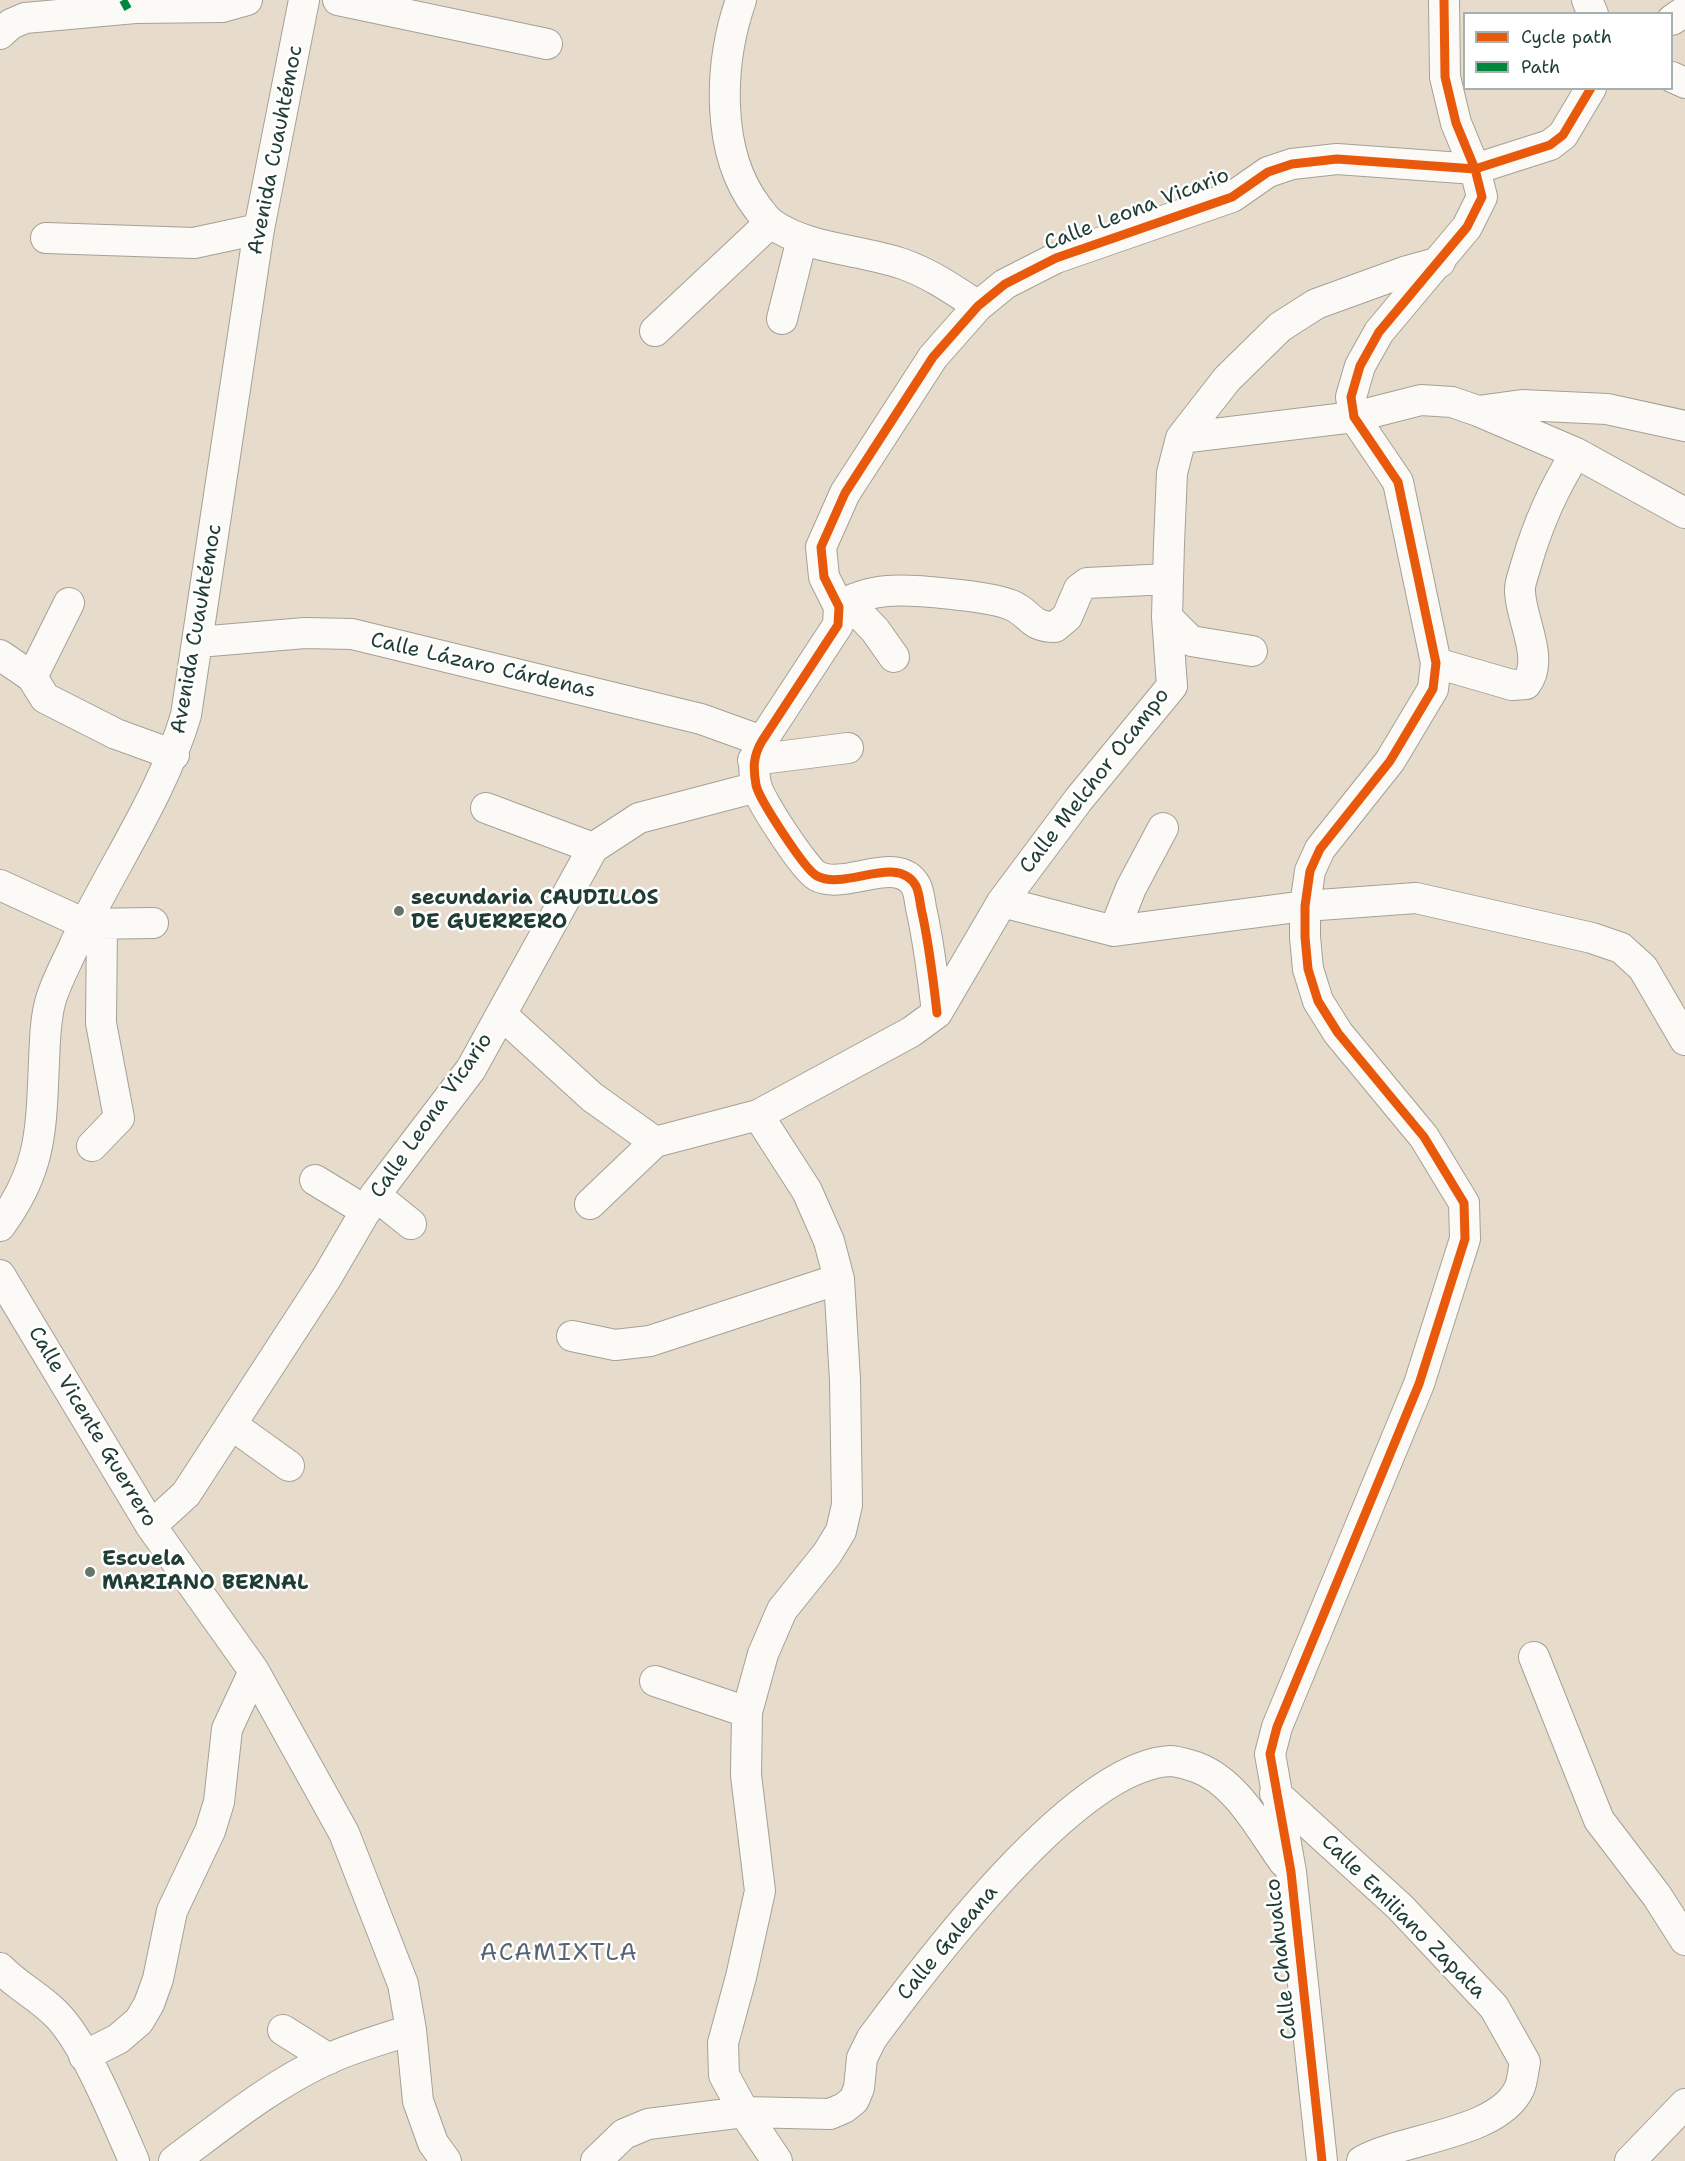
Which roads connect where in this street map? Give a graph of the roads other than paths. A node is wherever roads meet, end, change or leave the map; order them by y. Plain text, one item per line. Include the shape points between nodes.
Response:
1 (247, 0) edge
2 (304, 0) edge
3 (338, 0) edge
4 (741, 0) edge
5 (1444, 0) edge
6 (138, 4) edge
7 (0, 33) edge
8 (547, 44) dead end
9 (1590, 90) edge
10 (1475, 170) junction
11 (770, 223) junction
12 (259, 229) junction
13 (46, 238) dead end
14 (802, 239) junction
15 (1440, 262) junction
16 (978, 306) junction
17 (782, 319) dead end
18 (655, 331) dead end
19 (1478, 411) junction
20 (1354, 417) junction
21 (1685, 426) edge
22 (1181, 438) junction
23 (1576, 453) junction
24 (1685, 513) edge
25 (1168, 579) junction
26 (69, 603) dead end
27 (843, 604) junction
28 (1167, 617) junction
29 (198, 642) junction
30 (1252, 651) dead end
31 (0, 655) edge
32 (894, 657) dead end
33 (1436, 663) junction
34 (32, 677) junction
35 (848, 748) dead end
36 (174, 755) junction
37 (757, 763) junction
38 (486, 808) dead end
39 (1163, 828) dead end
40 (593, 848) junction
41 (0, 885) edge
42 (1002, 903) junction
43 (1305, 906) junction
44 (153, 923) dead end
45 (93, 924) junction
46 (1114, 931) junction
47 (937, 1013) junction
48 (502, 1015) junction
49 (1685, 1040) edge
50 (758, 1115) junction
51 (655, 1142) junction
52 (92, 1146) dead end
53 (315, 1180) dead end
54 (371, 1203) junction
55 (590, 1204) dead end
56 (411, 1224) dead end
57 (0, 1226) edge
58 (0, 1275) edge
59 (839, 1279) junction
60 (572, 1336) dead end
61 (232, 1425) junction
62 (289, 1466) dead end
63 (151, 1526) junction
64 (1534, 1658) dead end
65 (254, 1671) junction
66 (655, 1681) dead end
67 (747, 1712) junction
68 (1275, 1793) junction
69 (1291, 1872) junction
70 (1685, 1940) edge
71 (0, 1968) edge
72 (283, 2030) dead end
73 (411, 2030) junction
74 (84, 2055) junction
75 (329, 2059) junction
76 (1685, 2104) edge
77 (744, 2112) junction
78 (134, 2161) edge
79 (174, 2161) edge
80 (446, 2161) edge
81 (596, 2161) edge
82 (777, 2161) edge
83 (1322, 2161) edge
84 (1362, 2161) edge
85 (1630, 2161) edge

1 - 6 street via 222,7
2 - 12 street, Avenida Cuauhtémoc
3 - 8 street
4 - 11 street via 728,65 724,115 732,159 745,191
5 - 10 street via 1445,77 1456,123
6 - 7 street via 25,18
9 - 10 street via 1563,135 1550,145
10 - 15 street via 1482,197 1467,227
10 - 16 street, Calle Leona Vicario via 1337,159 1292,164 1268,172 1232,197 1056,258 1005,284
11 - 14 street
11 - 18 street
12 - 13 street via 194,243
12 - 29 street, Avenida Cuauhtémoc
14 - 16 street via 902,263 932,276
14 - 17 street
15 - 20 street via 1379,332 1360,366 1351,397
15 - 22 street, Calle Melchor Ocampo via 1316,304 1280,327 1227,379
16 - 27 street, Calle Leona Vicario via 933,357 845,493 821,547 824,576
19 - 20 street via 1452,402 1421,400
19 - 21 street via 1522,405 1607,409
19 - 23 street
20 - 22 street
20 - 33 street via 1398,482
22 - 25 street, Calle Melchor Ocampo via 1172,473
23 - 24 street
23 - 33 street via 1553,489 1519,590 1533,658 1532,676 1526,684 1512,685
25 - 27 street via 1087,583 1079,589 1067,617 1055,627 1040,627 1014,606 999,601 958,596 886,591
25 - 28 street, Calle Melchor Ocampo
26 - 34 street
27 - 32 street, Calle Leona Vicario via 875,630
27 - 37 street via 838,625
28 - 30 street via 1191,641
28 - 42 street, Calle Melchor Ocampo via 1172,686 1079,799
29 - 36 street, Avenida Cuauhtémoc via 186,715
29 - 37 street, Calle Lázaro Cárdenas via 305,633 352,634 701,719
31 - 34 street
33 - 43 street via 1433,689 1390,761 1320,849 1310,871
34 - 36 street via 45,698 116,734
35 - 37 street, Calle Leona Vicario
36 - 45 street, Avenida Cuauhtémoc
37 - 40 street, Calle Leona Vicario via 639,818
37 - 47 street via 801,860 817,876 840,881 885,871 903,874 916,885 930,948
38 - 40 street
39 - 46 street via 1131,888
40 - 48 street, Calle Leona Vicario
41 - 45 street
42 - 46 street
42 - 47 street, Calle Melchor Ocampo
43 - 46 street
43 - 49 street via 1416,898 1621,948 1643,968
43 - 68 street, Calle Chahualco via 1308,969 1318,1001 1338,1033 1424,1137 1464,1203 1465,1239 1419,1384 1277,1727 1270,1754
44 - 45 street
45 - 52 street via 101,1023 119,1118
45 - 57 street, Avenida Cuauhtémoc via 51,999 35,1163
47 - 50 street, Calle Melchor Ocampo via 911,1032
48 - 51 street via 592,1097
48 - 54 street, Calle Leona Vicario via 471,1069
50 - 51 street, Calle Melchor Ocampo
50 - 59 street via 807,1191 829,1240
51 - 55 street
53 - 54 street
54 - 56 street
54 - 61 street, Calle Leona Vicario
58 - 63 street, Calle Vicente Guerrero
59 - 60 street via 650,1341 615,1345
59 - 67 street via 847,1505 841,1531 827,1554 782,1610 763,1654
61 - 62 street
61 - 63 street, Calle Leona Vicario via 186,1494
63 - 65 street, Calle Vicente Guerrero
64 - 70 street via 1599,1820
65 - 73 street, Calle Vicente Guerrero via 344,1833 403,1984
65 - 74 street via 227,1729 219,1802 210,1832 172,1911 149,2004 139,2021 118,2038
66 - 67 street
67 - 77 street via 746,1775 760,1891 723,2043 724,2075
68 - 69 street, Calle Chahualco
68 - 84 street, Calle Emiliano Zapata via 1400,1907 1494,2007 1525,2062 1519,2090 1498,2112 1463,2129 1381,2151
69 - 77 street, Calle Galeana via 1234,1794 1213,1776 1170,1761 1118,1779 1075,1808 1024,1852 981,1901 872,2038 862,2058 854,2100 830,2114
69 - 83 street, Calle Chahualco
71 - 74 street via 57,2015
72 - 75 street
73 - 75 street
73 - 80 street, Calle Vicente Guerrero via 418,2101 434,2143
74 - 78 street
75 - 79 street via 249,2104
76 - 85 street
77 - 81 street, Calle Galeana via 648,2124 624,2134
77 - 82 street

